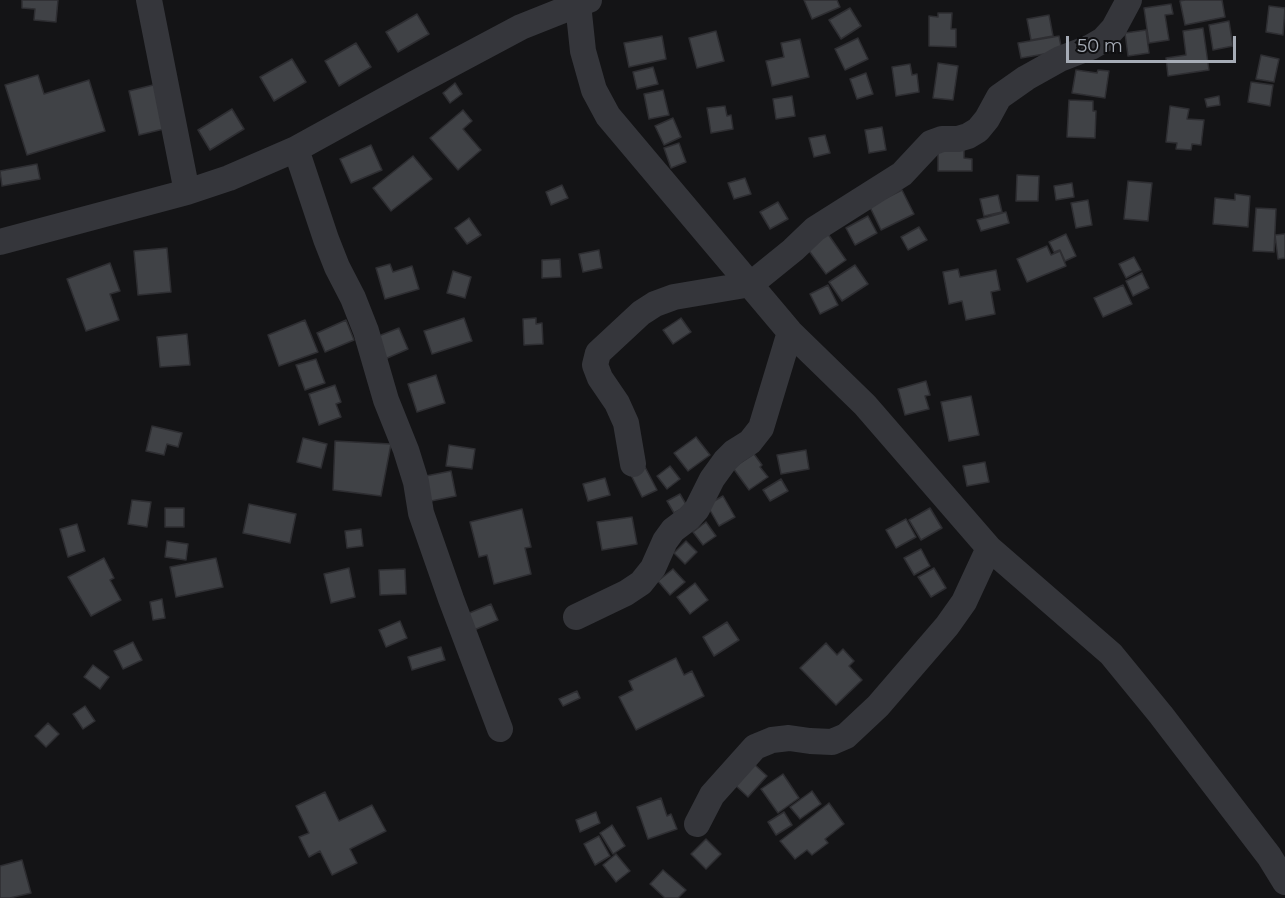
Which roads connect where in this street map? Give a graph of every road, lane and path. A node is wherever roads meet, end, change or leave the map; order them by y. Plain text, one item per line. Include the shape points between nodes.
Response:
1 (149, 0) edge
2 (1129, 0) edge
3 (584, 2) edge
4 (296, 149) junction
5 (187, 192) junction
6 (0, 242) edge
7 (751, 284) junction
8 (790, 333) junction
9 (633, 464) dead end
10 (989, 548) junction
11 (576, 617) dead end
12 (500, 729) dead end
13 (697, 824) dead end
14 (1285, 882) edge

1 - 5 street
2 - 7 street via 1103,40 1060,59 999,97 987,119 968,136 931,143 902,174 815,228
3 - 4 street via 521,27
3 - 7 street via 583,51 594,90 608,116
4 - 5 street
4 - 12 street via 326,239 366,331 416,482 421,513
5 - 6 street
7 - 8 street
7 - 9 street via 655,304 598,353 595,364 626,423
8 - 10 street via 865,405
8 - 11 street via 760,428 750,442 725,461 697,509 673,530 641,583
10 - 13 street via 964,602 878,706 846,736 832,742 789,738 756,747 712,795
10 - 14 street via 1111,654 1269,856

